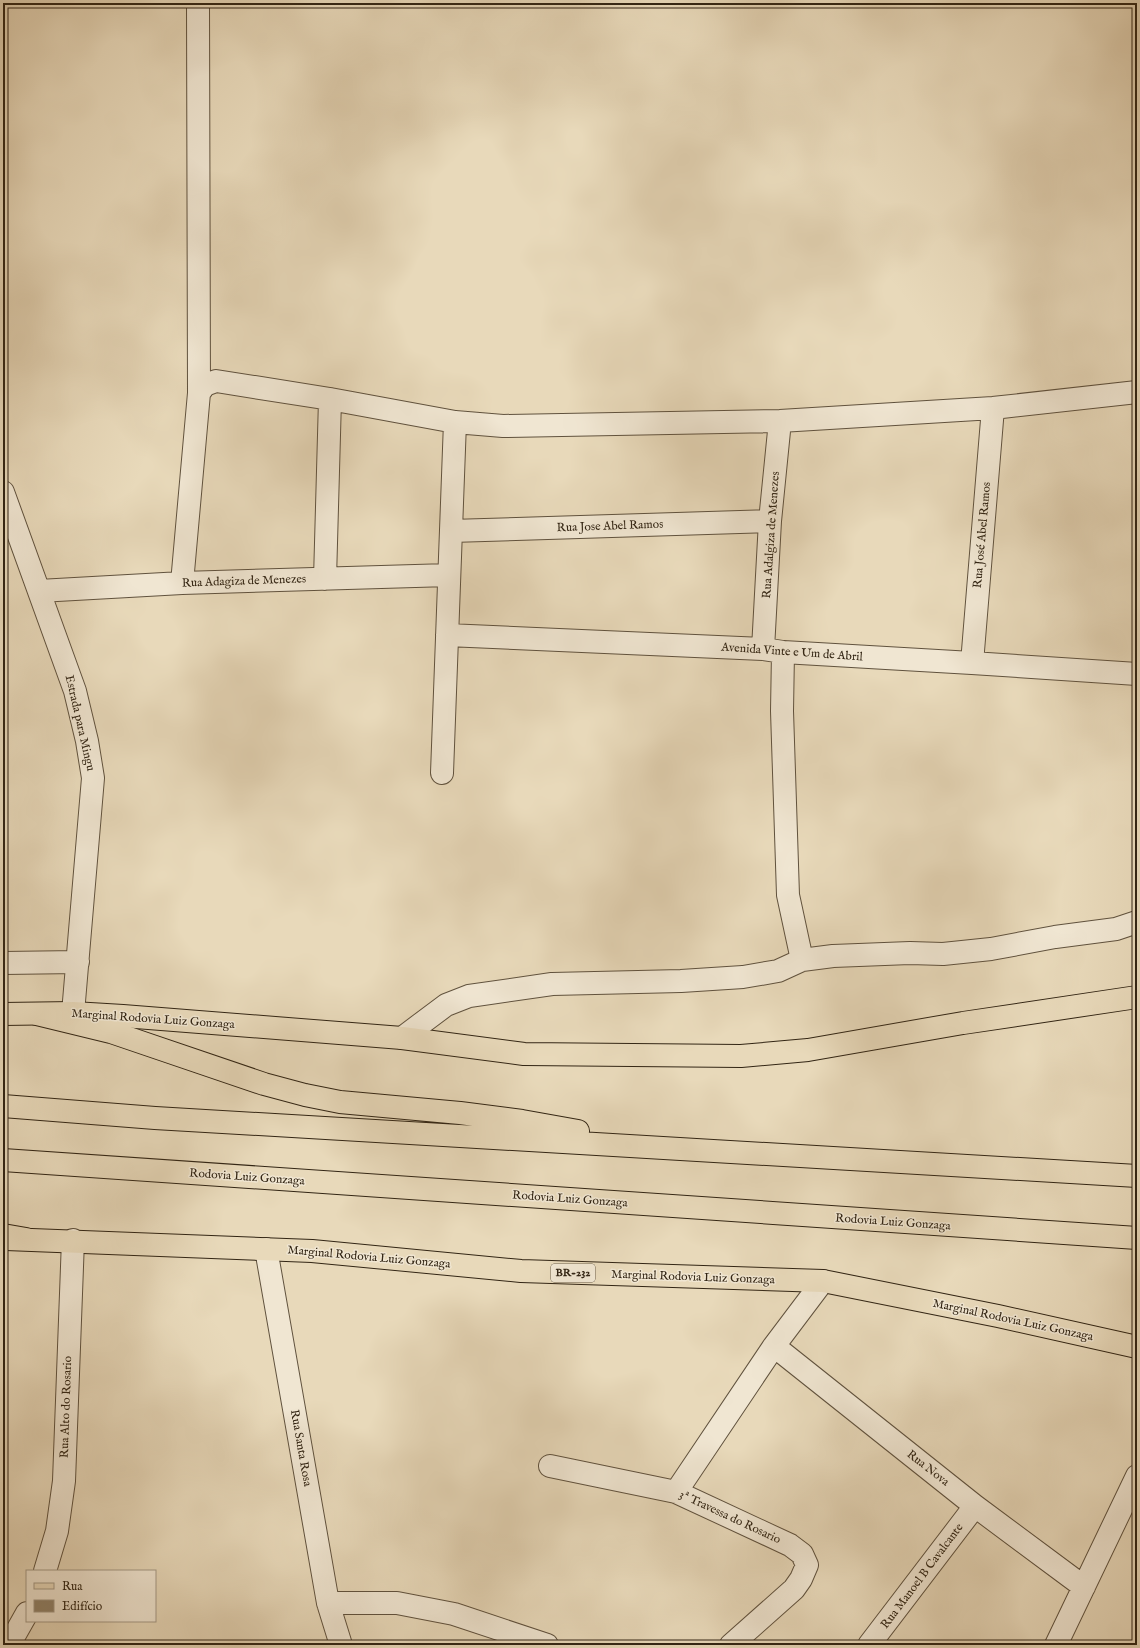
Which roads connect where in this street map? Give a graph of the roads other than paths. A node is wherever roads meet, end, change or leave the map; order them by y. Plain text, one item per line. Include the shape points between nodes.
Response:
1 (198, 3) edge
2 (1137, 392) edge
3 (199, 393) junction
4 (330, 399) junction
5 (993, 408) junction
6 (780, 421) junction
7 (455, 422) junction
8 (3, 492) edge
9 (770, 520) junction
10 (451, 531) junction
11 (449, 575) junction
12 (325, 579) junction
13 (182, 583) junction
14 (39, 591) junction
15 (447, 634) junction
16 (773, 651) junction
17 (972, 662) junction
18 (1137, 674) edge
19 (442, 773) dead end
20 (1137, 922) edge
21 (802, 960) junction
22 (78, 962) junction
23 (3, 963) edge
24 (1137, 997) edge
25 (73, 1013) junction
26 (3, 1014) edge
27 (36, 1014) junction
28 (402, 1038) junction
29 (3, 1106) edge
30 (678, 1149) junction
31 (3, 1160) edge
32 (1137, 1176) edge
33 (3, 1235) edge
34 (26, 1238) junction
35 (1137, 1238) edge
36 (3, 1239) edge
37 (73, 1240) junction
38 (266, 1249) junction
39 (823, 1281) junction
40 (774, 1346) junction
41 (1137, 1347) edge
42 (550, 1466) dead end
43 (1137, 1476) edge
44 (676, 1492) junction
45 (975, 1506) junction
46 (45, 1570) edge
47 (1084, 1587) junction
48 (328, 1603) junction
49 (26, 1615) edge
50 (9, 1645) edge
51 (341, 1645) edge
52 (547, 1645) edge
53 (731, 1645) edge
54 (869, 1645) edge
55 (1056, 1645) edge

1 - 3 street
2 - 5 street
3 - 4 street via 205,385 216,381
3 - 13 street
4 - 7 street
4 - 12 street
5 - 6 street
5 - 17 street, Rua José Abel Ramos
6 - 7 street via 503,426
6 - 9 street, Rua Adalgiza de Menezes
7 - 10 street
8 - 14 street, Estrada para Mingu
9 - 10 street, Rua Jose Abel Ramos
9 - 16 street, Rua Adalgiza de Menezes
10 - 11 street
11 - 12 street, Rua Adagiza de Menezes
11 - 15 street
12 - 13 street, Rua Adagiza de Menezes
13 - 14 street, Rua Adagiza de Menezes
14 - 22 street, Estrada para Mingu via 75,691 93,778
15 - 16 street, Avenida Vinte e Um de Abril
15 - 19 street
16 - 17 street, Avenida Vinte e Um de Abril
16 - 21 street, Rua Adalgiza de Menezes via 782,711 788,895
17 - 18 street, Avenida Vinte e Um de Abril
20 - 21 street via 1116,929 990,949 944,954 833,956
21 - 28 street via 778,971 742,977 552,984 469,996 446,1005
22 - 23 street
22 - 25 street, Estrada para Mingu
24 - 28 main road, Marginal Rodovia Luiz Gonzaga via 808,1050 741,1056 524,1054
25 - 27 main road, Marginal Rodovia Luiz Gonzaga
25 - 28 main road, Marginal Rodovia Luiz Gonzaga
26 - 27 main road, Marginal Rodovia Luiz Gonzaga
27 - 30 main road via 111,1032 305,1096 522,1121
29 - 30 main road
30 - 32 main road
31 - 35 main road, Rodovia Luiz Gonzaga
33 - 34 main road
34 - 36 main road, Marginal Rodovia Luiz Gonzaga / BR-232
34 - 37 main road, Marginal Rodovia Luiz Gonzaga / BR-232
37 - 38 main road, Marginal Rodovia Luiz Gonzaga / BR-232
37 - 46 street, Rua Alto do Rosario via 64,1481 57,1531
38 - 39 main road, Marginal Rodovia Luiz Gonzaga / BR-232 via 312,1251 521,1272
38 - 48 street, Rua Santa Rosa
39 - 40 street
39 - 41 main road, Marginal Rodovia Luiz Gonzaga / BR-232
40 - 44 street
40 - 45 street, Rua Nova
42 - 44 street, 3ª Travessa do Rosario
43 - 47 street
44 - 53 street, 3ª Travessa do Rosario via 790,1545 802,1554 807,1565 802,1580 794,1589
45 - 47 street, Rua Nova
45 - 54 street, Rua Manoel B Cavalcante
47 - 55 street
48 - 51 street, Rua Santa Rosa
48 - 52 street via 397,1604 454,1614
49 - 50 street

